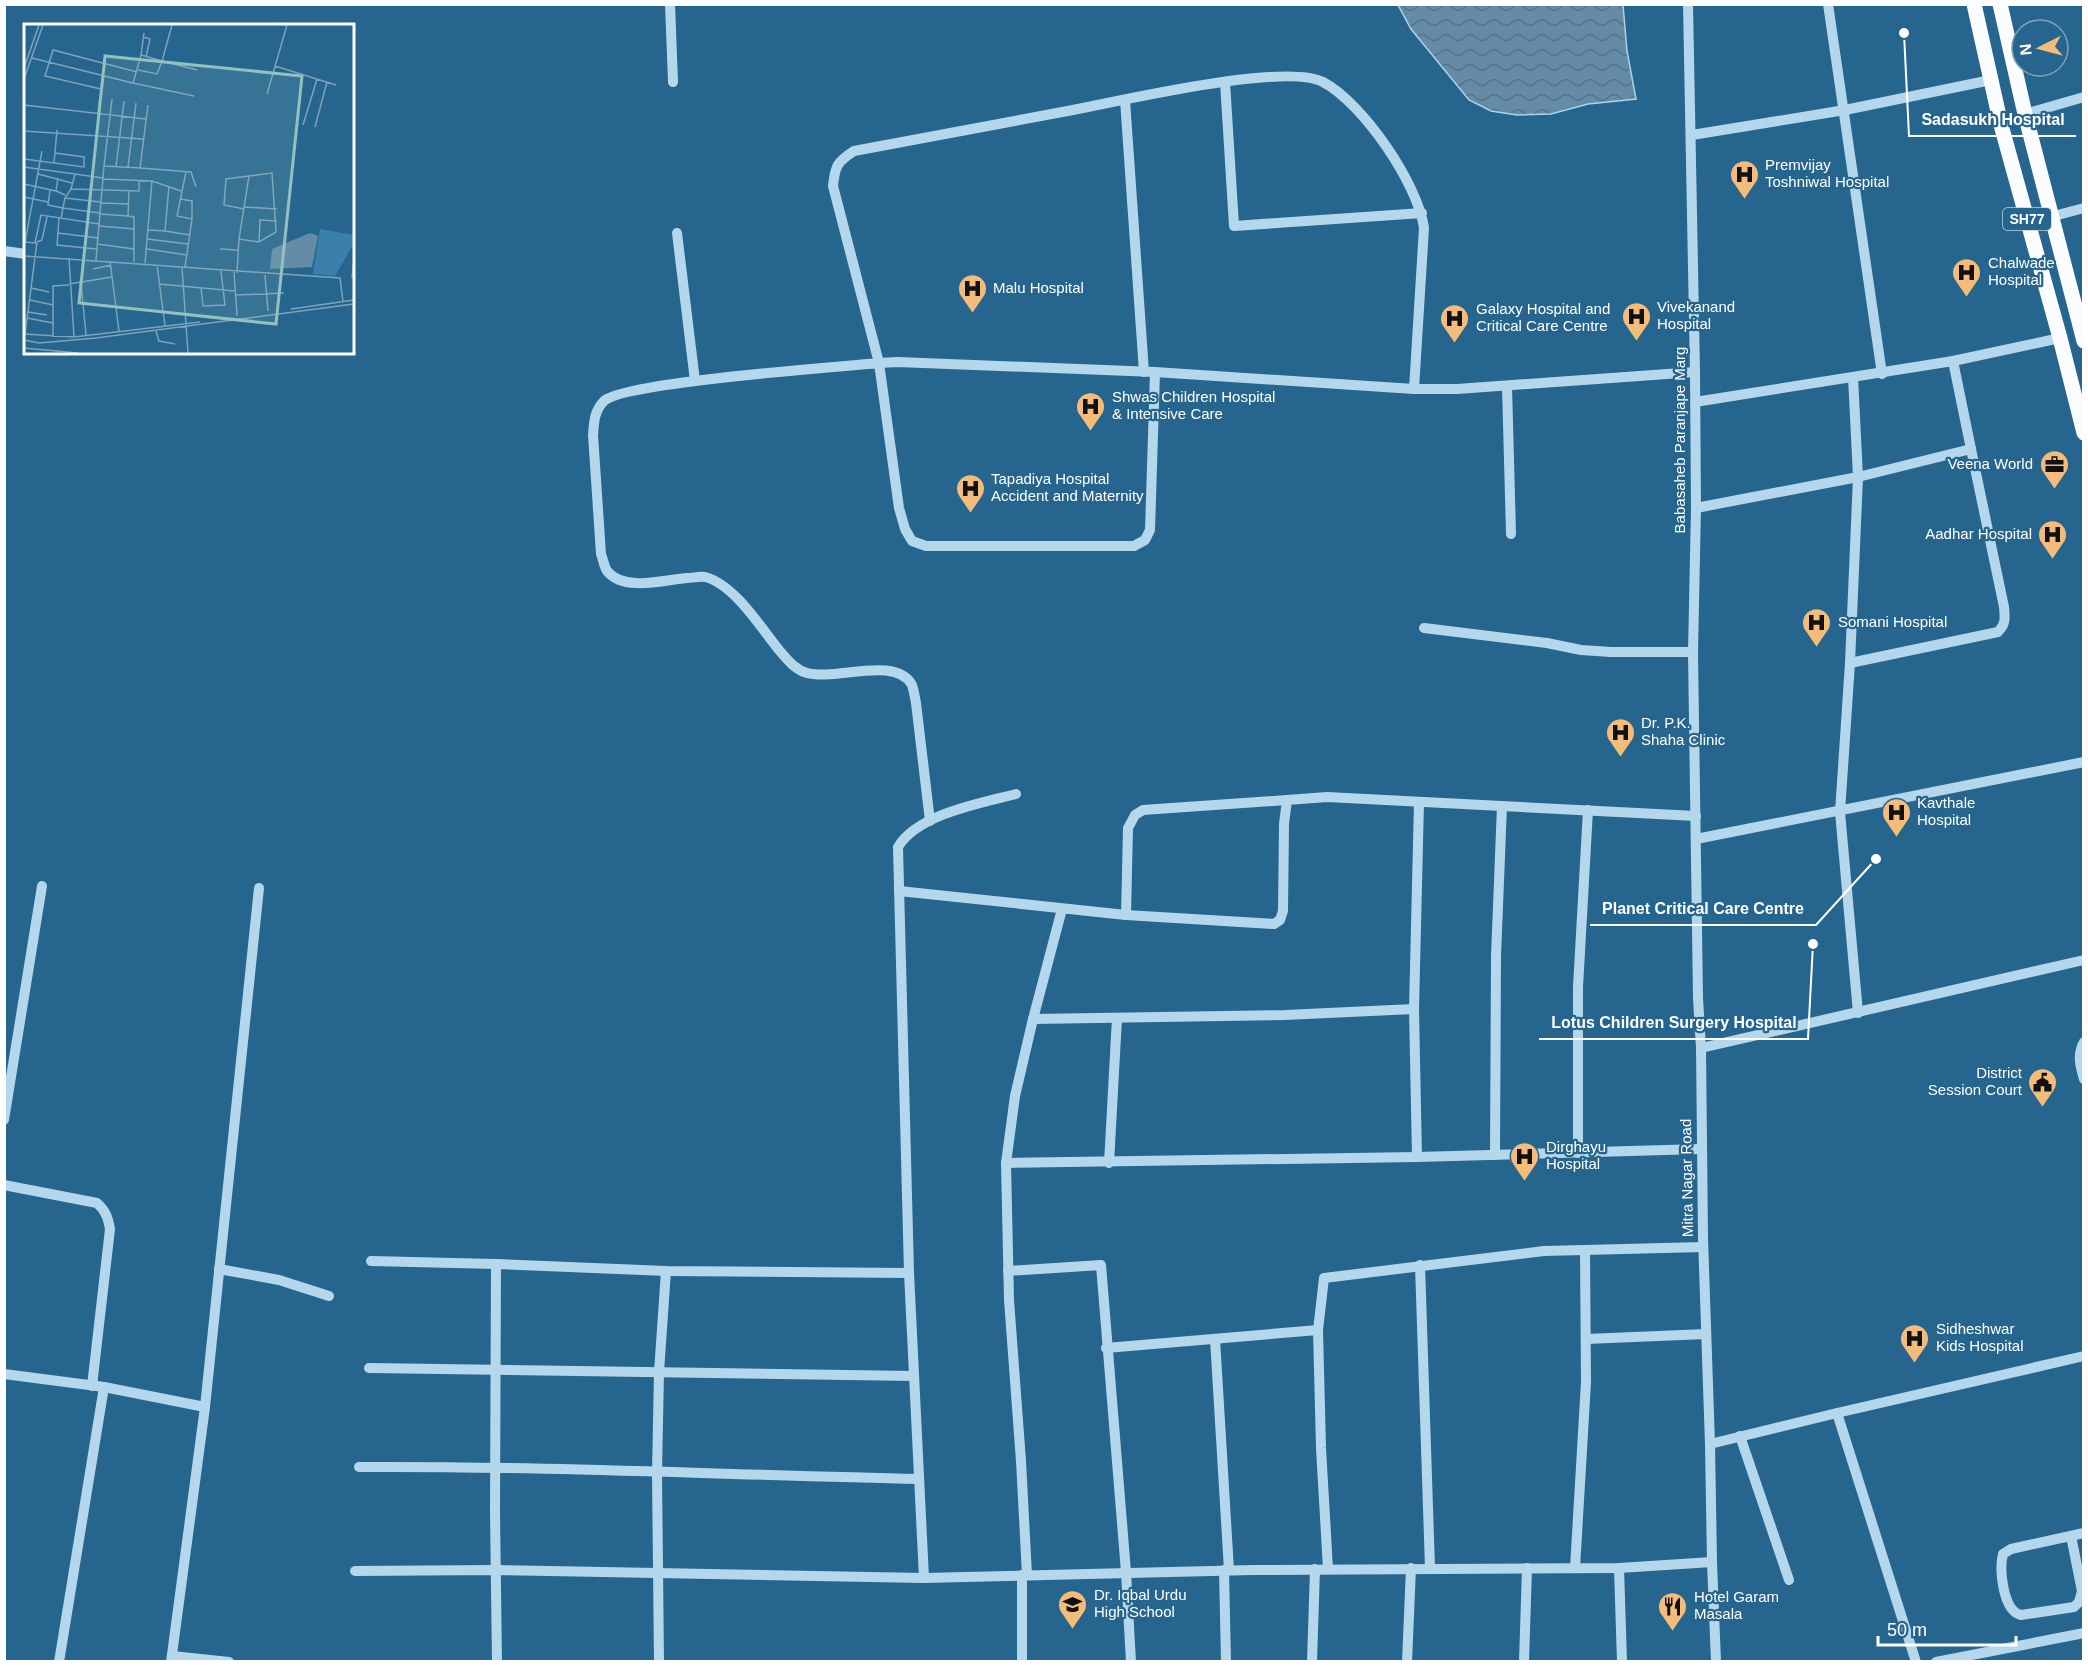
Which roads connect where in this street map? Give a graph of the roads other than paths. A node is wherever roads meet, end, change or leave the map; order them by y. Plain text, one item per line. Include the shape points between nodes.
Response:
1 (670, 4) edge
2 (1688, 4) edge
3 (1828, 4) edge
4 (1974, 4) edge
5 (2000, 4) edge
6 (1991, 80) junction
7 (673, 82) dead end
8 (1225, 82) junction
9 (2084, 97) edge
10 (1125, 100) junction
11 (1845, 110) junction
12 (2025, 114) junction
13 (1692, 135) junction
14 (2084, 208) edge
15 (1422, 213) junction
16 (2051, 217) junction
17 (2028, 224) junction
18 (677, 233) dead end
19 (4, 251) edge
20 (24, 255) edge
21 (2060, 338) junction
22 (2084, 341) edge
23 (1953, 361) junction
24 (879, 363) junction
25 (1149, 372) junction
26 (1695, 372) junction
27 (1882, 374) junction
28 (1853, 377) junction
29 (695, 381) junction
30 (1507, 386) junction
31 (1414, 389) junction
32 (1695, 402) junction
33 (2084, 433) edge
34 (1971, 448) junction
35 (1858, 477) junction
36 (1696, 508) junction
37 (1511, 534) dead end
38 (1424, 628) dead end
39 (1693, 652) junction
40 (1850, 663) junction
41 (1694, 694) joint
42 (2084, 762) edge
43 (1016, 794) dead end
44 (1287, 800) junction
45 (1419, 802) junction
46 (1502, 806) junction
47 (1588, 810) junction
48 (1840, 812) junction
49 (1695, 816) junction
50 (930, 821) junction
51 (1696, 839) junction
52 (42, 886) dead end
53 (259, 888) dead end
54 (899, 891) junction
55 (1062, 909) junction
56 (1126, 915) junction
57 (2084, 960) edge
58 (1414, 1009) junction
59 (1858, 1013) junction
60 (1117, 1018) junction
61 (1033, 1019) junction
62 (2084, 1042) edge
63 (1701, 1048) junction
64 (2084, 1079) edge
65 (4, 1120) edge
66 (1701, 1149) junction
67 (1578, 1153) junction
68 (1495, 1155) junction
69 (1417, 1157) junction
70 (1006, 1163) junction
71 (1109, 1163) junction
72 (4, 1185) edge
73 (1703, 1246) junction
74 (1585, 1250) junction
75 (371, 1261) dead end
76 (496, 1264) junction
77 (1419, 1265) junction
78 (219, 1269) junction
79 (666, 1271) junction
80 (1008, 1271) junction
81 (909, 1273) junction
82 (329, 1296) dead end
83 (1318, 1330) junction
84 (1706, 1334) junction
85 (1215, 1339) junction
86 (1586, 1339) junction
87 (1106, 1348) junction
88 (2084, 1356) edge
89 (369, 1368) dead end
90 (496, 1370) junction
91 (659, 1372) junction
92 (4, 1374) edge
93 (914, 1376) junction
94 (92, 1386) junction
95 (104, 1388) junction
96 (205, 1407) junction
97 (1837, 1413) junction
98 (1740, 1436) junction
99 (1710, 1444) junction
100 (359, 1467) dead end
101 (495, 1467) junction
102 (657, 1473) junction
103 (919, 1479) junction
104 (2084, 1533) edge
105 (2071, 1536) junction
106 (1712, 1562) junction
107 (1411, 1568) junction
108 (1430, 1568) junction
109 (1527, 1568) junction
110 (1575, 1568) junction
111 (1619, 1568) junction
112 (1315, 1569) junction
113 (1328, 1569) junction
114 (355, 1570) dead end
115 (496, 1570) junction
116 (1227, 1570) junction
117 (658, 1572) junction
118 (1126, 1572) junction
119 (1024, 1575) junction
120 (924, 1578) junction
121 (1789, 1580) dead end
122 (2084, 1633) edge
123 (172, 1659) edge
124 (59, 1662) edge
125 (229, 1662) edge
126 (497, 1662) edge
127 (659, 1662) edge
128 (1022, 1662) edge
129 (1131, 1662) edge
130 (1226, 1662) edge
131 (1312, 1662) edge
132 (1407, 1662) edge
133 (1524, 1662) edge
134 (1622, 1662) edge
135 (1716, 1662) edge
136 (1916, 1662) edge
137 (1936, 1662) edge

1 - 7 street
2 - 13 street, Babasaheb Paranjape Marg
3 - 11 street
4 - 6 main road, SH77
5 - 12 main road, SH77
6 - 11 street
6 - 17 main road, SH77
8 - 10 street
8 - 15 street via 1299,76 1323,81 1351,103 1391,152
8 - 15 street via 1234,226
9 - 12 street
10 - 24 street via 854,151 842,159 835,168 833,186
10 - 25 street
11 - 13 street
11 - 27 street
12 - 16 main road, SH77
13 - 26 street, Babasaheb Paranjape Marg
14 - 16 street
15 - 31 street
16 - 17 street
16 - 22 main road, SH77
17 - 21 main road, SH77
18 - 29 street
19 - 20 street
21 - 23 street
21 - 33 main road, SH77
23 - 27 street
23 - 34 street
24 - 25 street
24 - 25 street via 899,508 912,541 926,546 1134,546 1145,540 1150,530
24 - 29 street
25 - 31 street
26 - 30 street
26 - 32 street, Babasaheb Paranjape Marg
27 - 28 street
28 - 32 street
28 - 35 street
29 - 50 street via 616,394 604,401 594,416 601,554 606,569 624,581 640,583 703,577 717,581 731,592 793,666 808,673 900,673 911,685 916,703
30 - 31 street
30 - 37 street
32 - 36 street, Babasaheb Paranjape Marg
34 - 35 street
34 - 40 street via 2004,607 2003,627 1998,632
35 - 36 street
35 - 40 street
36 - 39 street, Babasaheb Paranjape Marg
38 - 39 street via 1581,650
39 - 41 street, Babasaheb Paranjape Marg
40 - 48 street
41 - 49 street, Mitra Nagar Road
42 - 48 street
43 - 50 street
44 - 45 street via 1327,797
44 - 56 street via 1143,810 1135,815 1128,828
44 - 56 street via 1280,920 1265,925
45 - 46 street
45 - 58 street
46 - 47 street
46 - 68 street
47 - 49 street
47 - 67 street via 1578,987
48 - 51 street
48 - 59 street
49 - 51 street, Mitra Nagar Road
50 - 54 street via 912,830 898,847
51 - 63 street, Mitra Nagar Road
52 - 65 street
53 - 78 street
54 - 55 street
54 - 81 street
55 - 56 street
55 - 61 street
57 - 59 street
58 - 60 street
58 - 69 street
59 - 63 street
60 - 61 street
60 - 71 street
61 - 70 street via 1015,1096
62 - 64 street via 2079,1062
63 - 66 street, Mitra Nagar Road
66 - 67 street
66 - 73 street, Mitra Nagar Road
67 - 68 street
68 - 69 street
69 - 71 street
70 - 71 street
70 - 80 street
72 - 94 street via 97,1203 108,1218 110,1229
73 - 74 street
73 - 84 street, Mitra Nagar Road
74 - 77 street
74 - 86 street
75 - 76 street
76 - 79 street
76 - 90 street
77 - 83 street via 1324,1278
77 - 108 street
78 - 82 street via 279,1280
78 - 96 street
79 - 81 street
79 - 91 street
80 - 87 street via 1101,1265
80 - 119 street
81 - 93 street
83 - 85 street
83 - 113 street
84 - 86 street
84 - 99 street, Mitra Nagar Road
85 - 87 street
85 - 116 street
86 - 110 street
87 - 118 street
88 - 97 street
89 - 90 street
90 - 91 street
90 - 101 street
91 - 93 street
91 - 102 street
92 - 94 street
93 - 103 street
94 - 95 street
95 - 96 street
95 - 124 street
96 - 123 street
97 - 98 street
97 - 136 street
98 - 99 street
98 - 121 street
99 - 106 street, Mitra Nagar Road
100 - 101 street
101 - 102 street
101 - 115 street
102 - 103 street
102 - 117 street
103 - 120 street
104 - 105 street
105 - 105 street via 2003,1554 2006,1596 2015,1614 2074,1607 2079,1602 2082,1591
106 - 111 street
106 - 135 street, Mitra Nagar Road
107 - 108 street
107 - 113 street
107 - 132 street
108 - 109 street
109 - 110 street
109 - 133 street
110 - 111 street
111 - 134 street
112 - 113 street
112 - 116 street
112 - 131 street
114 - 115 street
115 - 117 street
115 - 126 street
116 - 118 street
116 - 130 street
117 - 120 street
117 - 127 street
118 - 119 street
118 - 129 street
119 - 120 street
119 - 128 street
122 - 137 street
123 - 125 street

